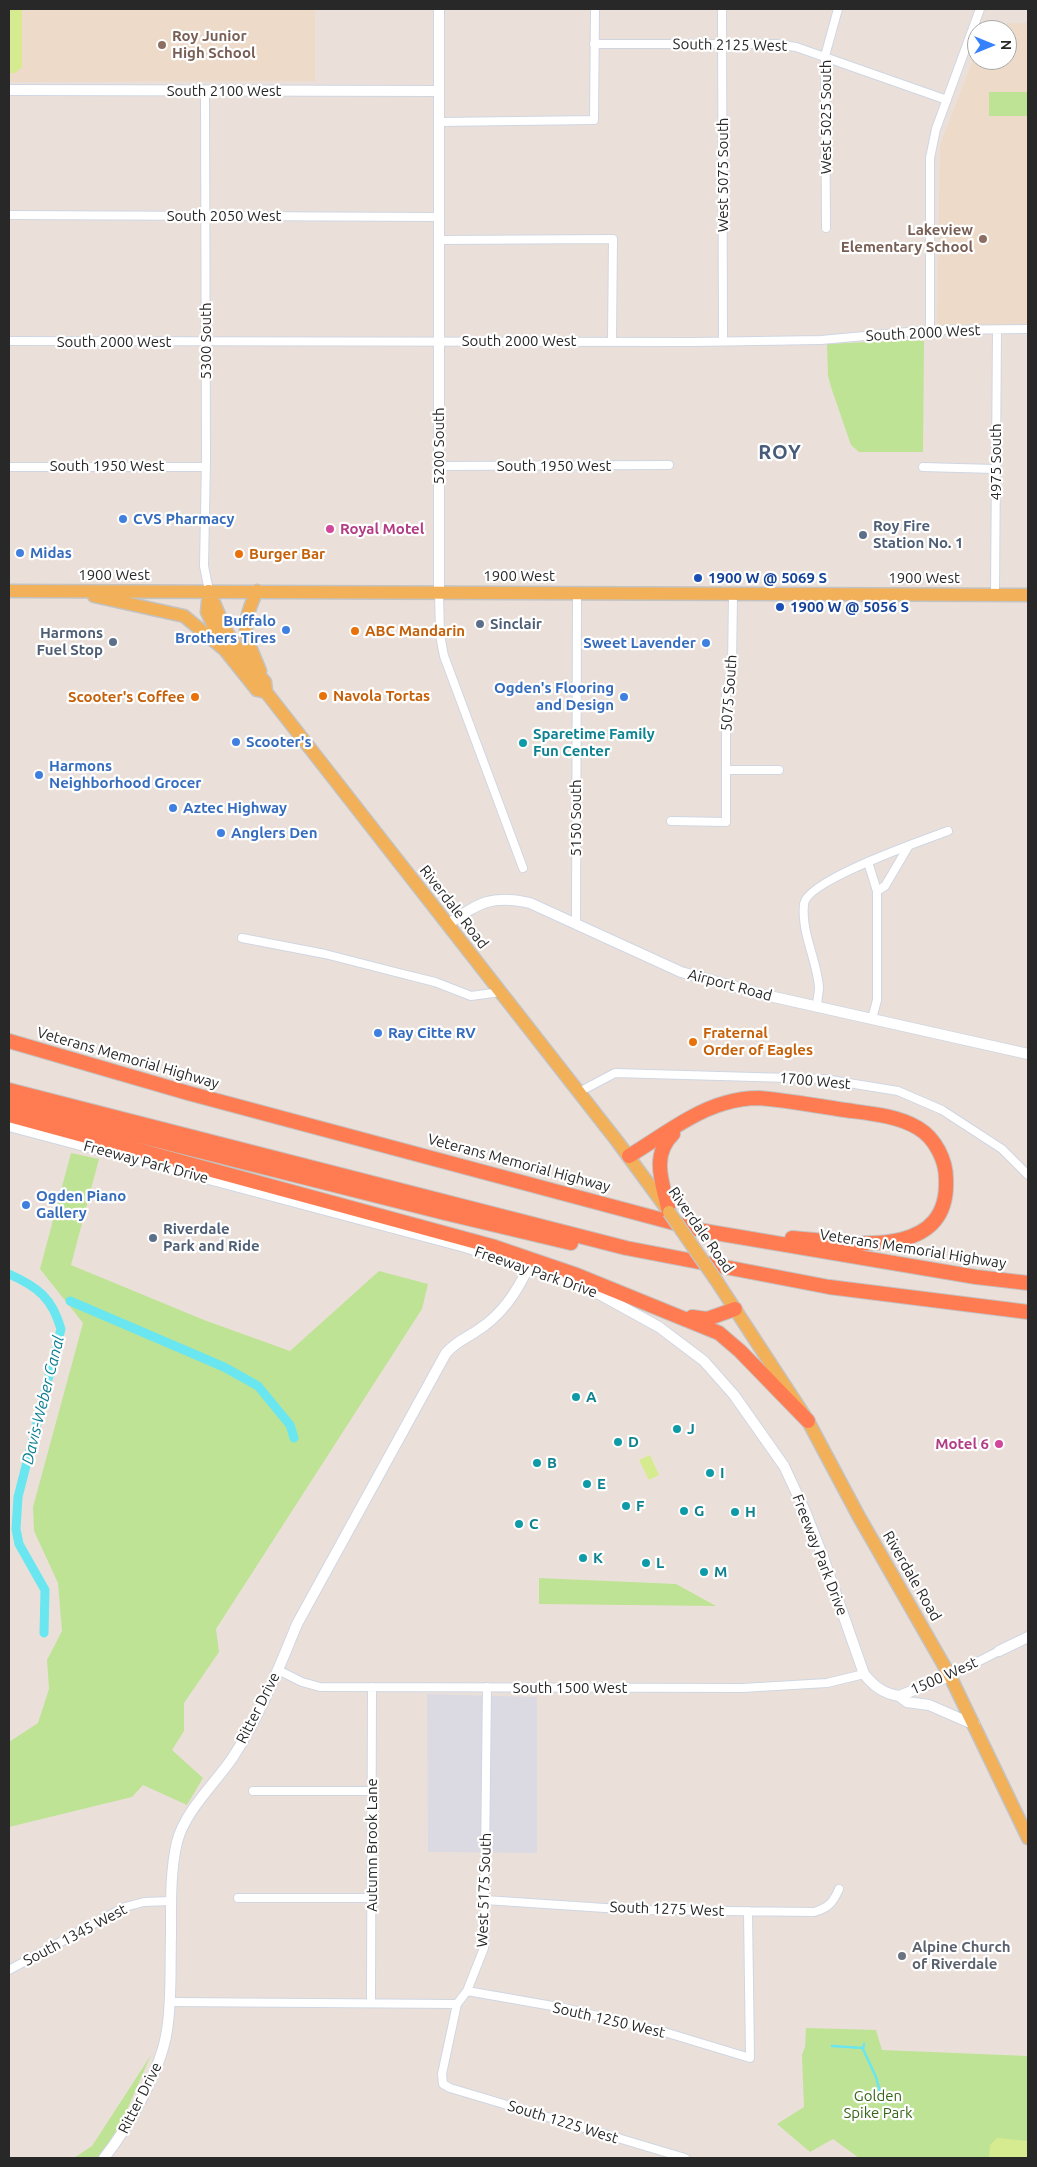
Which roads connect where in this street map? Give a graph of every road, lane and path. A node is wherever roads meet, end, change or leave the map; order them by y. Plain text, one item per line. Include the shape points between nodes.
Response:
1 (438, 9) edge
2 (595, 9) edge
3 (722, 9) edge
4 (838, 9) edge
5 (980, 9) edge
6 (594, 44) junction
7 (722, 44) junction
8 (825, 56) junction
9 (9, 90) edge
10 (205, 91) junction
11 (439, 91) junction
12 (947, 100) junction
13 (439, 122) junction
14 (9, 215) edge
15 (206, 216) junction
16 (439, 217) junction
17 (826, 228) dead end
18 (439, 240) junction
19 (930, 330) junction
20 (997, 330) junction
21 (1028, 330) edge
22 (9, 341) edge
23 (612, 341) junction
24 (723, 341) junction
25 (206, 342) junction
26 (440, 342) junction
27 (669, 465) dead end
28 (439, 466) junction
29 (9, 467) edge
30 (206, 467) junction
31 (922, 467) dead end
32 (995, 470) junction
33 (9, 591) edge
34 (70, 591) junction
35 (208, 591) junction
36 (257, 591) junction
37 (439, 592) junction
38 (578, 593) junction
39 (733, 594) junction
40 (995, 595) junction
41 (1028, 595) edge
42 (224, 650) junction
43 (266, 687) junction
44 (726, 770) junction
45 (780, 770) dead end
46 (671, 821) dead end
47 (948, 831) dead end
48 (908, 847) junction
49 (868, 862) junction
50 (523, 868) dead end
51 (877, 891) junction
52 (576, 924) junction
53 (447, 925) junction
54 (242, 938) dead end
55 (500, 992) junction
56 (816, 1006) junction
57 (872, 1019) junction
58 (9, 1042) edge
59 (1028, 1054) edge
60 (9, 1090) edge
61 (579, 1092) junction
62 (9, 1103) edge
63 (9, 1115) edge
64 (685, 1123) junction
65 (9, 1126) edge
66 (629, 1156) junction
67 (1028, 1175) edge
68 (669, 1212) junction
69 (704, 1231) junction
70 (626, 1248) junction
71 (528, 1268) junction
72 (1028, 1283) edge
73 (735, 1309) junction
74 (1028, 1312) edge
75 (677, 1315) junction
76 (808, 1421) junction
77 (1028, 1637) edge
78 (999, 1651) joint
79 (278, 1670) junction
80 (864, 1674) junction
81 (950, 1676) junction
82 (372, 1687) junction
83 (488, 1688) junction
84 (898, 1696) junction
85 (975, 1725) junction
86 (253, 1791) dead end
87 (372, 1791) junction
88 (1028, 1838) edge
89 (839, 1889) dead end
90 (238, 1898) dead end
91 (372, 1898) junction
92 (485, 1900) junction
93 (171, 1901) junction
94 (748, 1911) junction
95 (9, 1970) edge
96 (467, 1991) junction
97 (170, 2002) junction
98 (371, 2002) junction
99 (457, 2004) junction
100 (443, 2084) joint
101 (104, 2158) edge
102 (685, 2158) edge

1 - 11 street, 5200 South
2 - 6 street
3 - 7 street, West 5075 South
4 - 8 street, West 5025 South
5 - 12 street
6 - 7 street, South 2125 West
6 - 13 street via 594,120
7 - 8 street, South 2125 West via 776,44
7 - 24 street, West 5075 South
8 - 12 street, South 2125 West
8 - 17 street, West 5025 South
9 - 10 street, South 2100 West
10 - 11 street, South 2100 West
10 - 15 street, 5300 South
11 - 13 street, 5200 South
12 - 19 street via 930,158
13 - 16 street, 5200 South
14 - 15 street, South 2050 West
15 - 16 street, South 2050 West
15 - 25 street, 5300 South
16 - 18 street, 5200 South
18 - 23 street via 613,239
18 - 26 street, 5200 South
19 - 20 street, South 2000 West
19 - 24 street, South 2000 West via 822,340
20 - 21 street, South 2000 West
20 - 32 street, 4975 South
22 - 25 street, South 2000 West
23 - 24 street, South 2000 West
23 - 26 street, South 2000 West
25 - 26 street, South 2000 West
25 - 30 street, 5300 South
26 - 28 street, 5200 South
27 - 28 street, South 1950 West
28 - 37 street, 5200 South
29 - 30 street, South 1950 West
30 - 35 street, 5300 South via 204,566
31 - 32 street
32 - 40 street, 4975 South
33 - 34 main road, 1900 West
34 - 35 main road, 1900 West
34 - 42 main road via 184,616
35 - 36 main road, 1900 West
35 - 42 main road, Riverdale Road via 207,612
35 - 43 main road, Riverdale Road via 224,630
36 - 37 main road, 1900 West
36 - 43 main road via 245,621 247,637
37 - 38 main road, 1900 West
37 - 50 street, 5200 South via 444,656
38 - 39 main road, 1900 West
38 - 52 street, 5150 South
39 - 40 main road, 1900 West
39 - 44 street, 5075 South via 732,667 726,696
40 - 41 main road, 1900 West
42 - 43 main road, Riverdale Road via 257,690
43 - 53 main road, Riverdale Road
44 - 45 street
44 - 46 street, 5075 South via 726,822
47 - 48 street
48 - 49 street
48 - 51 street via 885,886
49 - 51 street
49 - 56 street via 844,872 807,896 804,904 807,936 819,988
51 - 57 street via 877,1000
52 - 53 street, Airport Road via 530,903 512,899 479,904
52 - 56 street, Airport Road via 681,972
53 - 55 main road, Riverdale Road
54 - 55 street via 381,968 435,982 471,996
55 - 61 main road, Riverdale Road
56 - 57 street, Airport Road
57 - 59 street, Airport Road
58 - 69 highway, Veterans Memorial Highway
60 - 70 highway
61 - 66 main road, Riverdale Road
61 - 67 street, 1700 West via 615,1073 824,1079 898,1091 942,1110 980,1134 1002,1149
62 - 70 highway via 545,1237
63 - 75 highway via 495,1247
64 - 66 highway
64 - 68 highway via 665,1142 661,1152 660,1168
64 - 69 highway via 707,1109 757,1098 896,1119 919,1128 930,1138 940,1153 946,1173 947,1195 940,1214 928,1226 901,1241 872,1244
65 - 71 street, Freeway Park Drive via 428,1237
66 - 68 main road, Riverdale Road
68 - 73 main road, Riverdale Road, bridge
69 - 72 highway, Veterans Memorial Highway
70 - 74 highway via 830,1288
71 - 79 street, Ritter Drive via 513,1297 498,1315 457,1341 446,1353 297,1624
71 - 80 street, Freeway Park Drive via 572,1282 660,1327 704,1361 734,1395 784,1466 806,1511
73 - 75 highway via 707,1319
73 - 76 main road, Riverdale Road
75 - 76 highway via 730,1341
76 - 81 main road, Riverdale Road
77 - 78 street, 1500 West
78 - 81 street, 1500 West
79 - 82 street, South 1500 West via 320,1687
79 - 93 street, Ritter Drive via 234,1756 185,1822 177,1840
80 - 83 street, South 1500 West via 827,1683 751,1688
80 - 84 street, 1500 West via 874,1687
81 - 84 street, 1500 West
81 - 85 main road, Riverdale Road
82 - 83 street, South 1500 West
82 - 87 street, Autumn Brook Lane
83 - 92 street, West 5175 South
84 - 85 street via 906,1702 929,1705
85 - 88 main road, Riverdale Road
86 - 87 street
87 - 91 street, Autumn Brook Lane
89 - 94 street, South 1275 West via 833,1903 814,1912
90 - 91 street
91 - 98 street, Autumn Brook Lane
92 - 94 street, South 1275 West via 634,1910
92 - 96 street, West 5175 South via 484,1948
93 - 95 street, South 1345 West via 144,1902 125,1907
93 - 97 street, Ritter Drive
94 - 96 street, South 1250 West via 750,2058 564,2008
96 - 99 street, West 5175 South
97 - 98 street
97 - 101 street, Ritter Drive via 159,2062 119,2139
98 - 99 street
99 - 100 street, West 5175 South via 442,2074
100 - 102 street, South 1225 West

